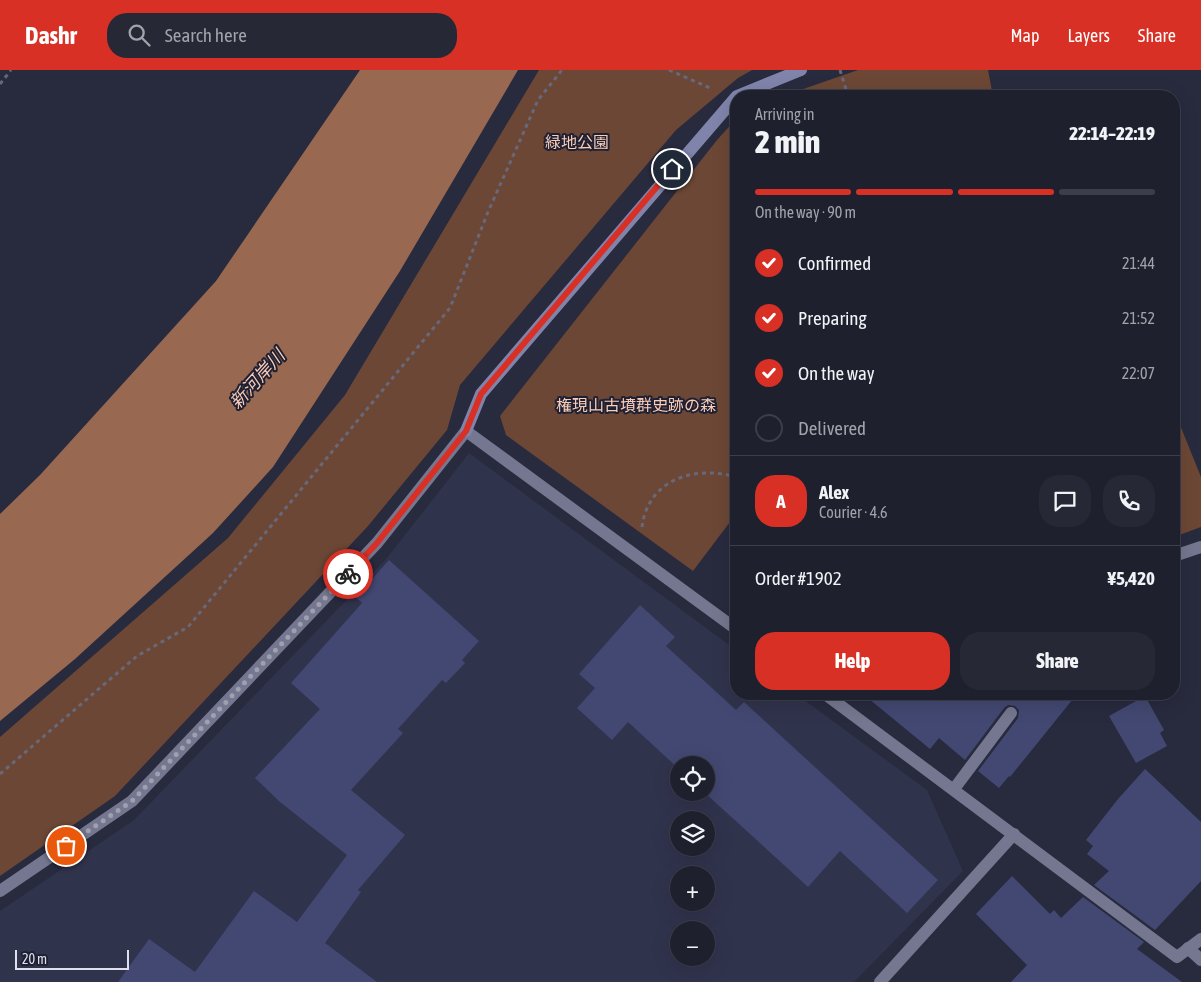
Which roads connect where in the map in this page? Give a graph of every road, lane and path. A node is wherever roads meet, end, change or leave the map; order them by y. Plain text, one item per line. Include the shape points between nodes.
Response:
1 (11, 70) edge
2 (562, 70) edge
3 (669, 70) edge
4 (801, 70) edge
5 (840, 70) edge
6 (0, 84) edge
7 (753, 90) edge
8 (846, 90) edge
9 (730, 95) edge
10 (730, 104) edge
11 (466, 431) junction
12 (730, 476) edge
13 (1201, 547) edge
14 (1180, 554) edge
15 (637, 557) junction
16 (730, 625) edge
17 (833, 700) edge
18 (1010, 713) dead end
19 (0, 774) edge
20 (954, 790) junction
21 (1014, 834) junction
22 (0, 891) edge
23 (1201, 939) edge
24 (1188, 948) junction
25 (1201, 960) edge
26 (880, 982) edge

1 - 6 path
2 - 19 path via 538,100 450,308 188,627 137,656
3 - 9 path
4 - 7 street
5 - 8 path
10 - 11 street via 481,394
11 - 15 street
11 - 22 street via 377,543 132,801
12 - 15 path via 712,471 685,474 665,484 652,499 643,520
13 - 14 street
15 - 16 street
17 - 20 street
18 - 20 street
20 - 21 street
21 - 24 street via 1177,957
21 - 26 street
23 - 24 street
24 - 25 street

